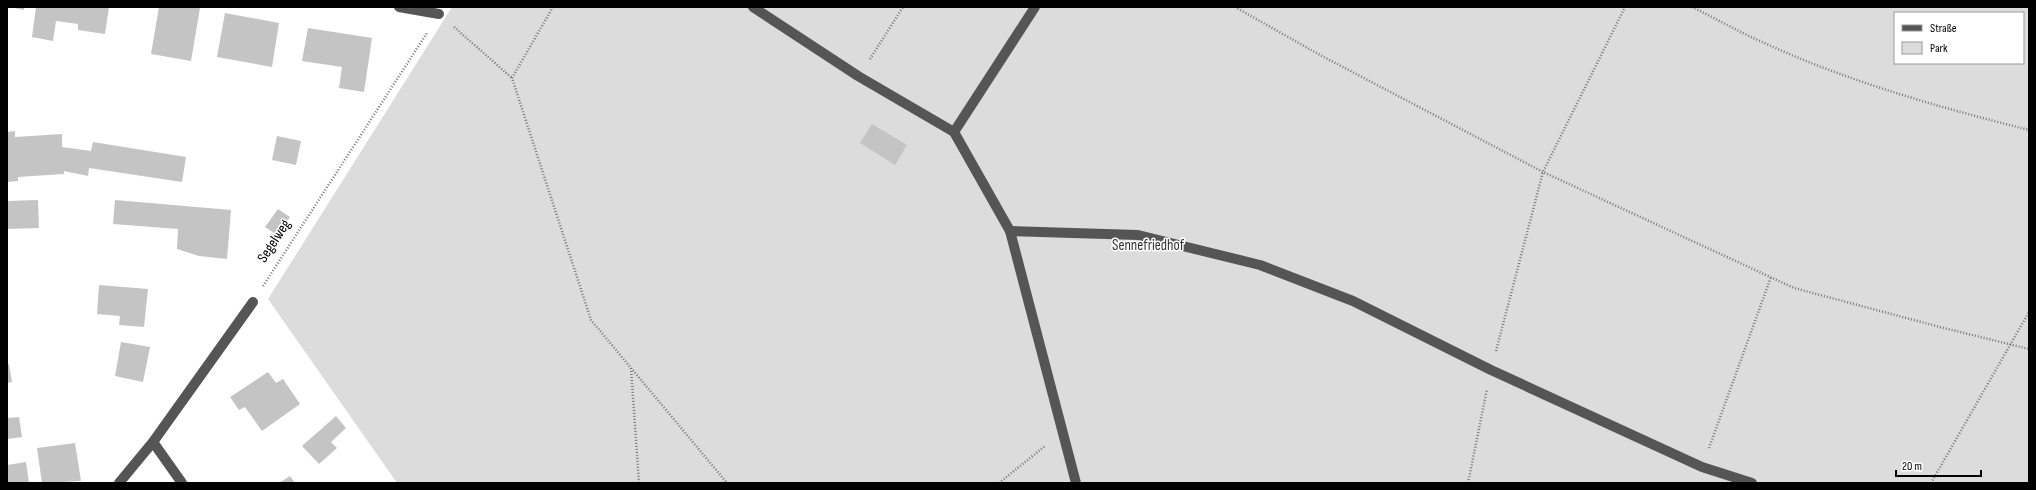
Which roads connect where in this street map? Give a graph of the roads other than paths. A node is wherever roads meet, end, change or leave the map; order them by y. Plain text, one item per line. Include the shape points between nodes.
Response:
1 (399, 7) edge
2 (753, 7) edge
3 (1035, 7) edge
4 (439, 14) road end
5 (954, 132) junction
6 (1010, 231) junction
7 (253, 302) road end
8 (153, 442) junction
9 (119, 483) edge
10 (182, 483) edge
11 (1076, 483) edge
12 (1752, 483) edge

1 - 4 street
2 - 5 street via 858,76
3 - 5 street
5 - 6 street
6 - 11 street
6 - 12 street via 1138,235 1260,265 1353,301 1491,370 1702,467
7 - 8 street
8 - 9 street
8 - 10 street

